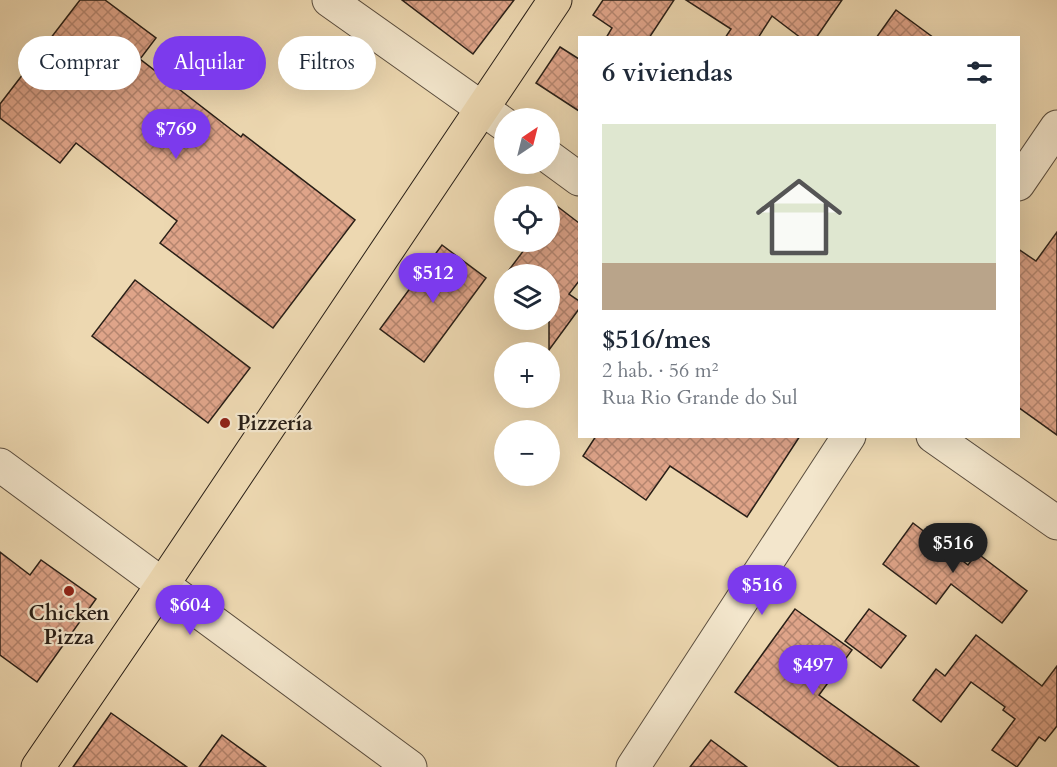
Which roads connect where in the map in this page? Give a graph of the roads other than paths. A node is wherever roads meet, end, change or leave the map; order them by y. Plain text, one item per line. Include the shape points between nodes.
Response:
1 (329, 0) edge
2 (555, 0) edge
3 (493, 117) edge
4 (1057, 127) edge
5 (560, 165) edge
6 (578, 178) edge
7 (1020, 181) edge
8 (848, 438) edge
9 (936, 438) edge
10 (0, 465) edge
11 (1057, 523) edge
12 (163, 584) junction
13 (38, 767) edge
14 (410, 767) edge
15 (633, 767) edge

1 - 3 street
2 - 3 main road
3 - 12 main road
4 - 7 street
5 - 6 street
8 - 15 street
9 - 11 street
10 - 12 street
12 - 13 main road
12 - 14 street

